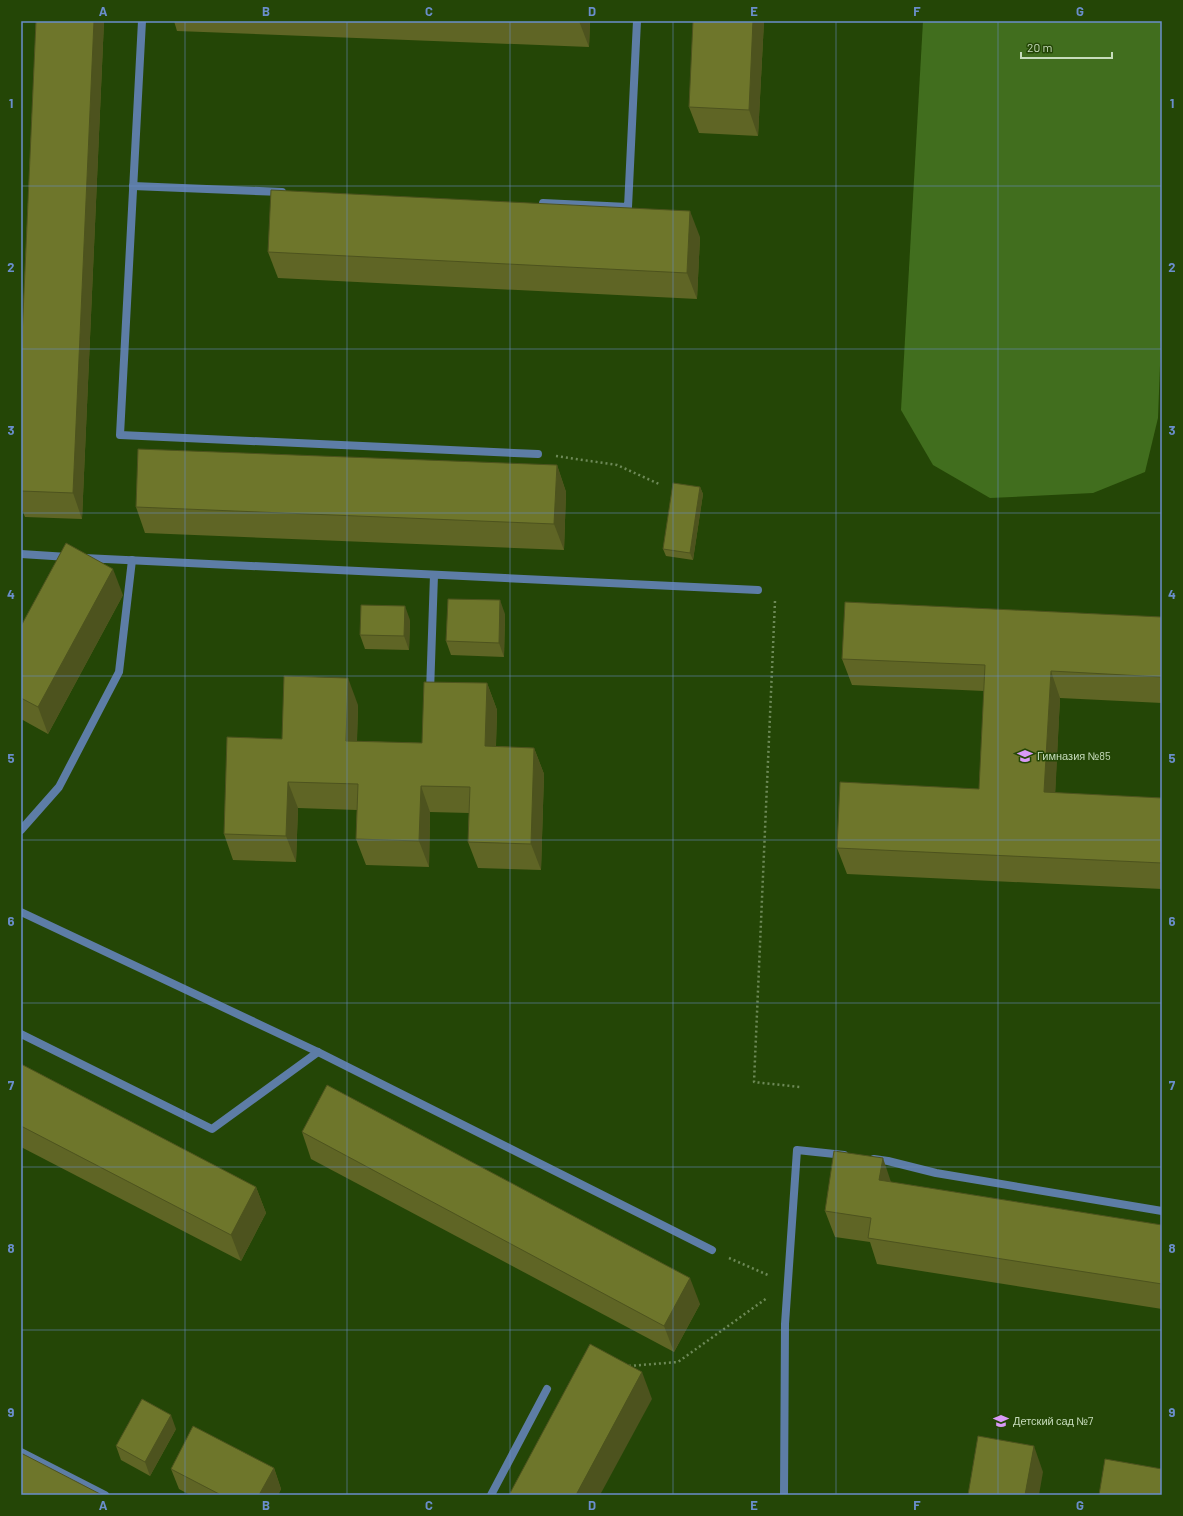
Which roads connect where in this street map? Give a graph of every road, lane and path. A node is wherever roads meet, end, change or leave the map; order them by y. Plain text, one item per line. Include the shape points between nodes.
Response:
1 (142, 21) edge
2 (637, 21) edge
3 (133, 186) junction
4 (293, 193) edge
5 (532, 203) edge
6 (538, 454) joint
7 (658, 484) dead end
8 (21, 554) edge
9 (132, 560) junction
10 (434, 575) junction
11 (758, 590) joint
12 (430, 692) edge
13 (21, 830) edge
14 (21, 912) edge
15 (21, 1034) edge
16 (318, 1052) junction
17 (800, 1087) dead end
18 (850, 1156) edge
19 (865, 1158) edge
20 (1162, 1211) edge
21 (712, 1250) joint
22 (787, 1284) junction
23 (625, 1367) edge
24 (547, 1389) dead end
25 (21, 1452) edge
26 (105, 1495) edge
27 (491, 1495) edge
28 (784, 1495) edge

1 - 3 lane
2 - 5 lane via 628,207
3 - 4 lane
3 - 6 lane via 120,435
6 - 7 path via 617,465
8 - 9 lane
9 - 10 lane
9 - 13 lane via 119,672 59,787
10 - 11 lane
10 - 12 lane
11 - 17 path via 775,592 754,1082
14 - 16 lane
15 - 16 lane via 212,1129
16 - 21 lane
18 - 22 lane via 797,1150
19 - 20 lane via 888,1161 936,1174
21 - 22 path
22 - 23 path via 678,1362
22 - 28 lane
24 - 27 lane
25 - 26 lane

